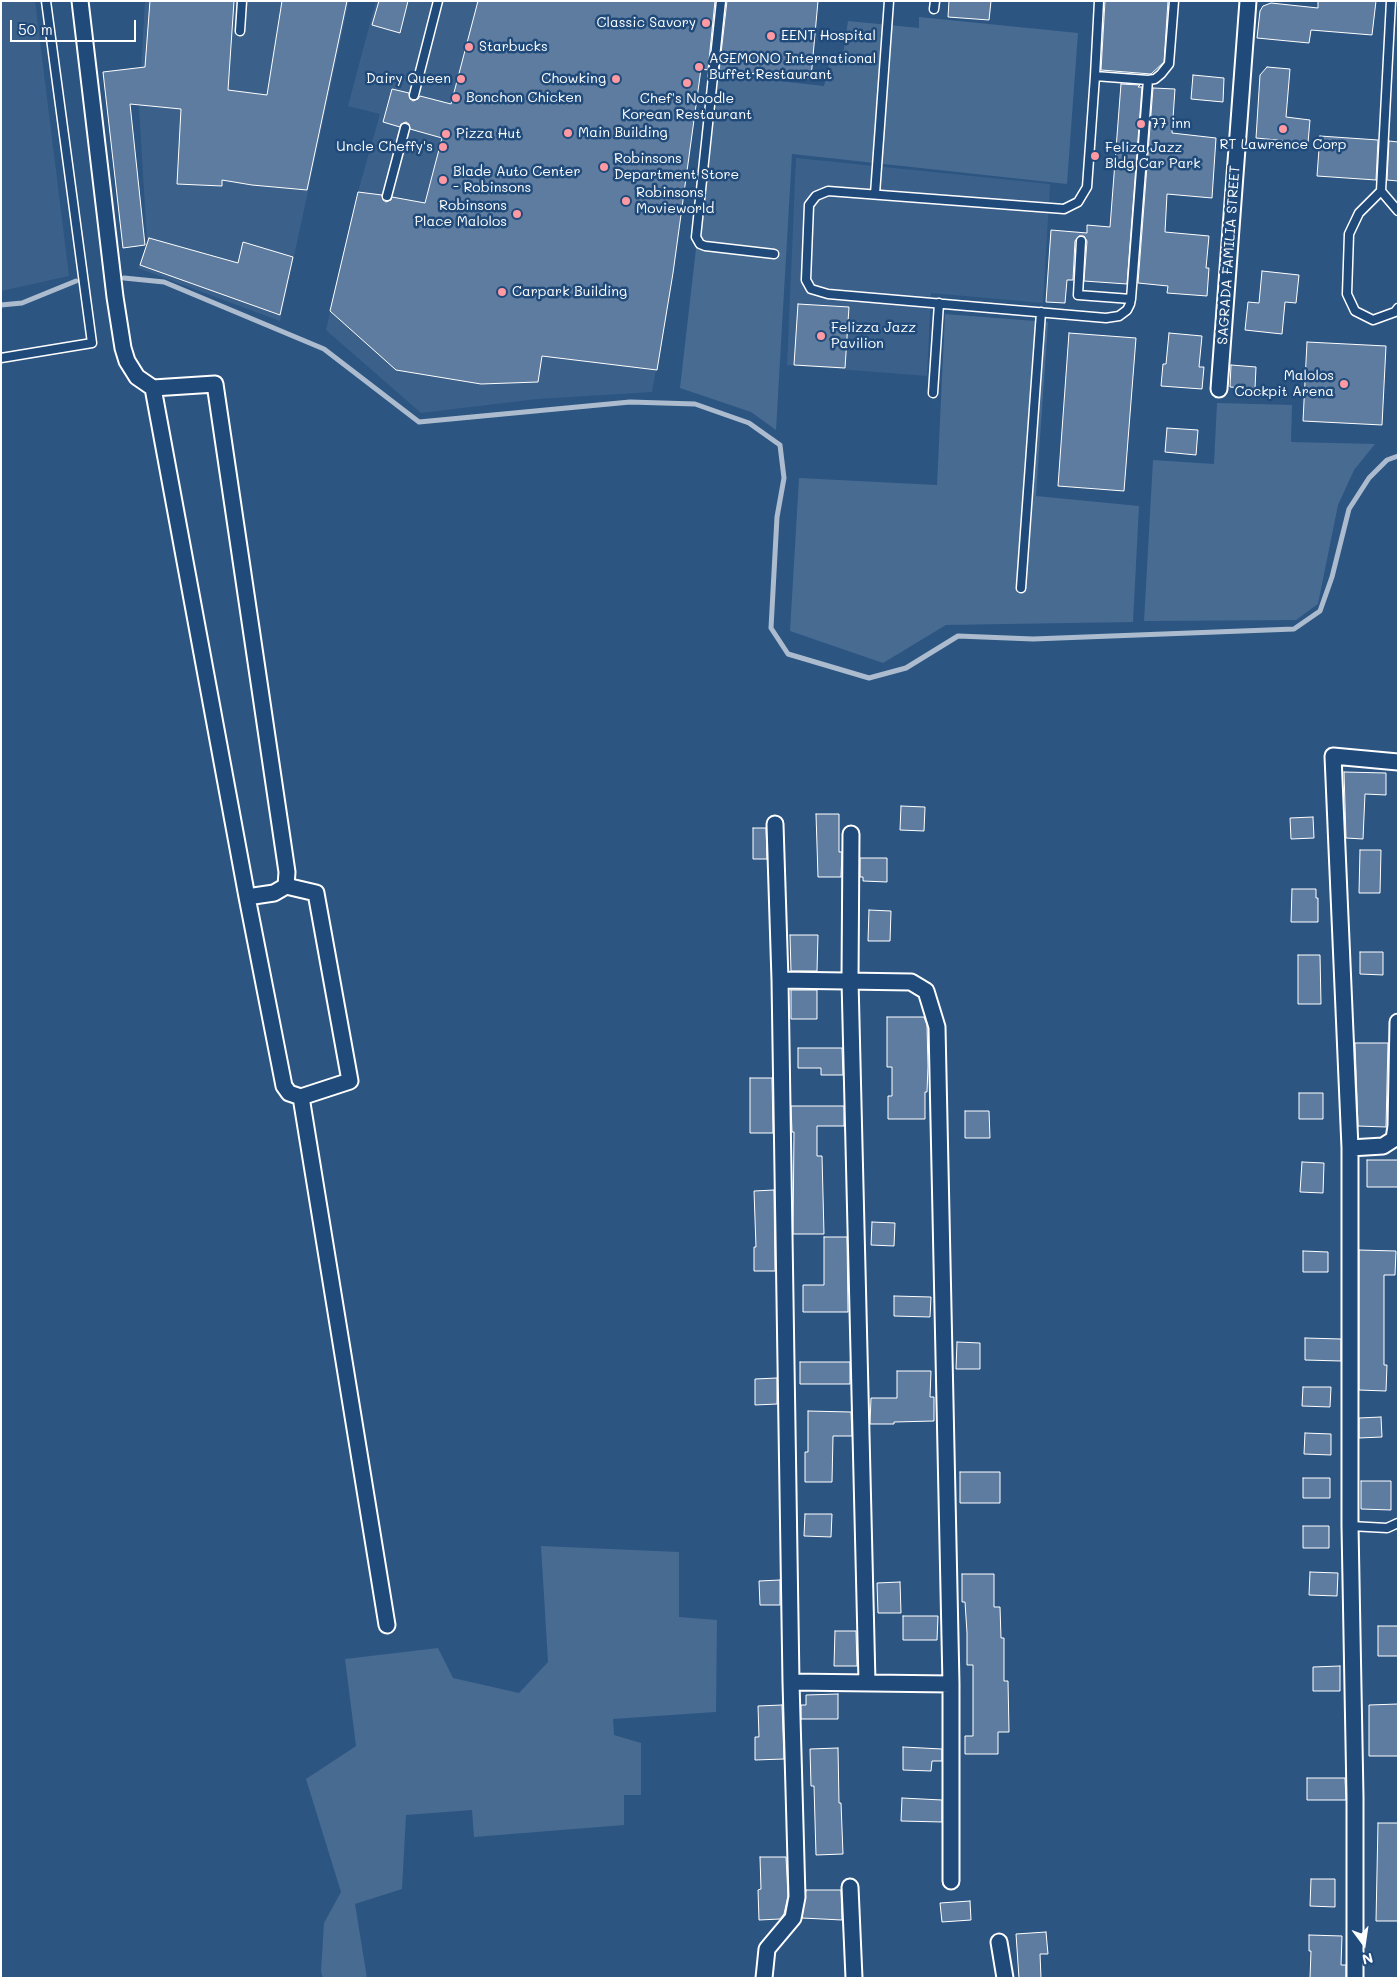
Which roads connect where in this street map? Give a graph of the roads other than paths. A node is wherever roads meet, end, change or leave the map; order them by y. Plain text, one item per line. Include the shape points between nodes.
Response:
1 (46, 1) edge
2 (80, 1) edge
3 (242, 1) edge
4 (438, 1) edge
5 (721, 1) edge
6 (889, 1) edge
7 (1099, 1) edge
8 (1174, 1) edge
9 (1248, 1) edge
10 (1391, 1) edge
11 (240, 31) dead end
12 (1095, 76) junction
13 (1148, 80) junction
14 (414, 95) dead end
15 (405, 128) dead end
16 (1381, 191) junction
17 (876, 194) junction
18 (387, 196) dead end
19 (1398, 210) edge
20 (1081, 241) dead end
21 (774, 254) dead end
22 (1131, 299) junction
23 (940, 303) junction
24 (1398, 308) edge
25 (1041, 312) junction
26 (1, 358) edge
27 (152, 388) junction
28 (1219, 389) dead end
29 (933, 393) dead end
30 (1021, 588) dead end
31 (1398, 762) edge
32 (775, 824) dead end
33 (851, 834) dead end
34 (286, 886) junction
35 (247, 897) junction
36 (780, 980) junction
37 (850, 980) junction
38 (1398, 1022) edge
39 (301, 1097) junction
40 (1350, 1148) junction
41 (1398, 1523) edge
42 (1350, 1526) junction
43 (386, 1625) dead end
44 (791, 1682) junction
45 (867, 1682) junction
46 (951, 1684) junction
47 (951, 1881) dead end
48 (850, 1887) dead end
49 (1000, 1942) dead end
50 (764, 1978) edge
51 (854, 1978) edge
52 (1005, 1978) edge
53 (1355, 1978) edge

1 - 26 lane via 92,343
2 - 27 street via 123,348 137,377
3 - 11 lane
4 - 14 lane
5 - 21 lane via 696,237 705,246
6 - 17 lane
7 - 12 lane
8 - 13 lane via 1169,64 1162,74
9 - 28 street, SAGRADA FAMILIA STREET
10 - 16 lane
12 - 13 lane
12 - 17 lane via 1087,187 1078,202 1064,209
13 - 22 lane
15 - 18 lane
16 - 19 lane
16 - 24 lane via 1359,213 1348,234 1347,294 1355,311 1373,320
17 - 23 lane via 828,191 816,196 809,205 806,280 811,289 828,294
20 - 22 lane via 1078,295
22 - 25 lane via 1127,310 1119,316 1106,318
23 - 25 lane
23 - 29 lane
25 - 30 lane
27 - 34 street via 214,384 286,863
27 - 35 street
31 - 40 street via 1333,756
32 - 36 street
33 - 37 street
34 - 35 street via 274,894
34 - 39 street via 316,893 350,1082
35 - 39 street via 284,1086 290,1093
36 - 37 street
36 - 44 street
37 - 45 street
37 - 46 street via 911,982 926,991 937,1027
38 - 40 street via 1394,1139 1383,1146
39 - 43 street
40 - 42 street
41 - 42 lane via 1387,1528
42 - 53 street via 1356,1797
44 - 45 street
44 - 50 street via 796,1897 793,1918 767,1949
45 - 46 street
46 - 47 street
48 - 51 street
49 - 52 street

